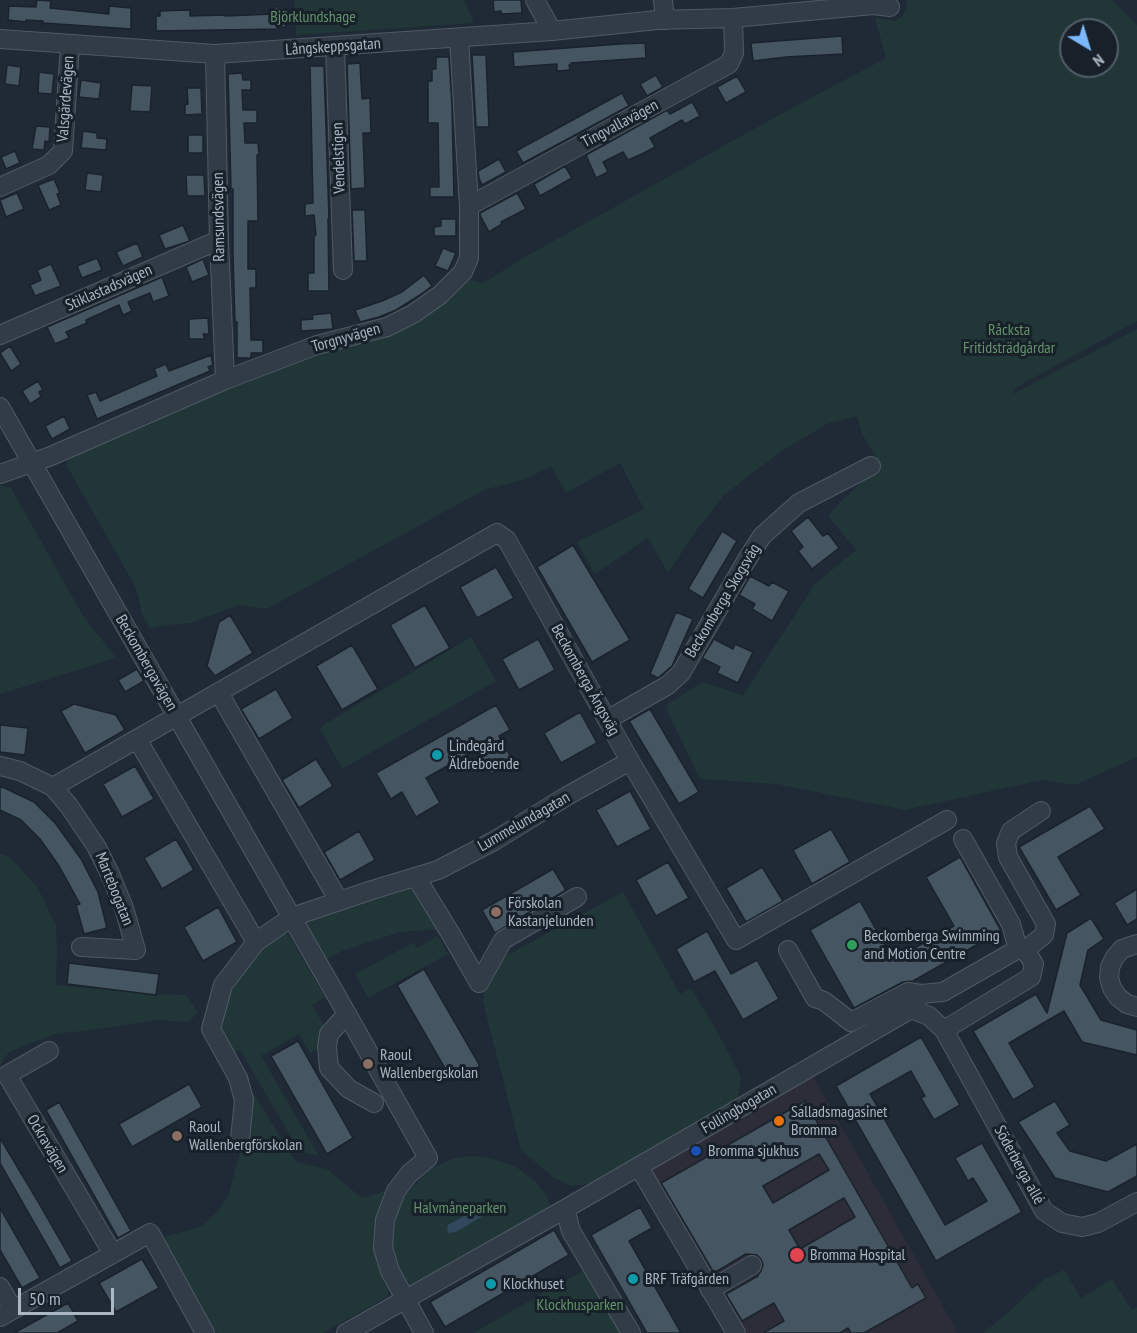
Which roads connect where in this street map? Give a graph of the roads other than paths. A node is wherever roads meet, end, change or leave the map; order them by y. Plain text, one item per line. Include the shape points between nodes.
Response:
1 (535, 0) edge
2 (663, 0) edge
3 (890, 7) dead end
4 (733, 18) junction
5 (665, 20) junction
6 (552, 31) junction
7 (459, 38) junction
8 (0, 39) edge
9 (70, 45) junction
10 (335, 47) junction
11 (215, 54) junction
12 (0, 187) edge
13 (469, 206) junction
14 (219, 240) junction
15 (343, 270) dead end
16 (0, 335) edge
17 (225, 380) junction
18 (0, 407) edge
19 (32, 464) junction
20 (871, 466) dead end
21 (0, 474) edge
22 (219, 693) junction
23 (177, 717) junction
24 (607, 720) junction
25 (137, 739) junction
26 (630, 762) junction
27 (0, 766) edge
28 (53, 787) junction
29 (1041, 811) dead end
30 (947, 820) dead end
31 (963, 839) dead end
32 (416, 877) junction
33 (577, 897) dead end
34 (339, 902) junction
35 (292, 917) junction
36 (256, 942) junction
37 (1137, 944) edge
38 (81, 946) dead end
39 (788, 950) dead end
40 (1021, 950) junction
41 (916, 1002) junction
42 (1137, 1006) edge
43 (347, 1014) junction
44 (944, 1030) junction
45 (49, 1051) dead end
46 (374, 1102) dead end
47 (240, 1139) dead end
48 (639, 1167) junction
49 (1137, 1202) edge
50 (566, 1209) junction
51 (113, 1254) junction
52 (752, 1265) dead end
53 (0, 1287) edge
54 (710, 1290) junction
55 (405, 1301) junction
56 (6, 1313) edge
57 (197, 1330) edge
58 (346, 1333) edge
59 (424, 1333) edge
60 (631, 1333) edge
61 (736, 1333) edge

1 - 6 street
2 - 5 street
3 - 4 street, Långskeppsgatan via 873,5
4 - 5 street, Långskeppsgatan
4 - 13 street, Tingvallavägen via 734,53 729,64
5 - 6 street, Långskeppsgatan
6 - 7 street, Långskeppsgatan
7 - 10 street, Långskeppsgatan
7 - 13 street, Torgnyvägen
8 - 9 street, Långskeppsgatan
9 - 11 street, Långskeppsgatan
9 - 12 street, Valsgärdevägen via 63,151 49,165
10 - 11 street, Långskeppsgatan
10 - 15 street, Vendelstigen
11 - 14 street, Ramsundsvägen
13 - 17 street, Torgnyvägen via 469,258 463,272 440,296 387,327 317,345
14 - 16 street, Stiklastadsvägen
14 - 17 street, Ramsundsvägen
17 - 19 street, Torgnyvägen
18 - 19 street, Beckombergavägen
19 - 21 street, Torgnyvägen
19 - 23 street, Beckombergavägen
20 - 24 street, Beckomberga Skogsväg via 799,503 762,536 681,673 668,686
22 - 23 street, Beckomberga Ängsväg
22 - 24 street, Beckomberga Ängsväg via 498,533 507,540
22 - 34 street
23 - 25 street
23 - 35 street, Beckombergavägen
24 - 26 street, Beckomberga Ängsväg
25 - 28 street
25 - 36 street
26 - 30 street, Beckomberga Ängsväg via 736,940
26 - 32 street, Lummelundagatan via 494,841
27 - 28 street, Martebogatan
28 - 38 street, Martebogatan via 96,846 124,908 136,950
29 - 40 street via 1011,831 1006,843 1008,856 1046,924 1044,935
31 - 40 street via 1011,924
32 - 33 street via 479,983 502,940
32 - 34 street, Lummelundagatan
34 - 35 street, Lummelundagatan
35 - 36 street
35 - 43 street, Beckombergavägen
36 - 47 street via 223,985 211,1029 238,1078 244,1100
37 - 42 street via 1122,949 1115,957 1109,978 1118,997
39 - 41 street via 815,998 851,1022 908,992
40 - 41 street via 943,992
40 - 44 street via 1034,964 1031,977
41 - 44 street, Söderberga allé
41 - 48 street, Follingbogatan
43 - 46 street via 329,1034 328,1068 349,1089
43 - 55 street, Beckombergavägen via 428,1158 396,1191 385,1220 383,1248
44 - 49 street, Söderberga allé via 1044,1211 1062,1223 1082,1227
45 - 51 street, Ockravägen via 6,1075
48 - 50 street, Follingbogatan
48 - 54 street
50 - 55 street, Follingbogatan
50 - 60 street via 571,1231
51 - 56 street
51 - 57 street via 150,1233
52 - 54 street
53 - 56 street
54 - 61 street
55 - 58 street, Follingbogatan
55 - 59 street

